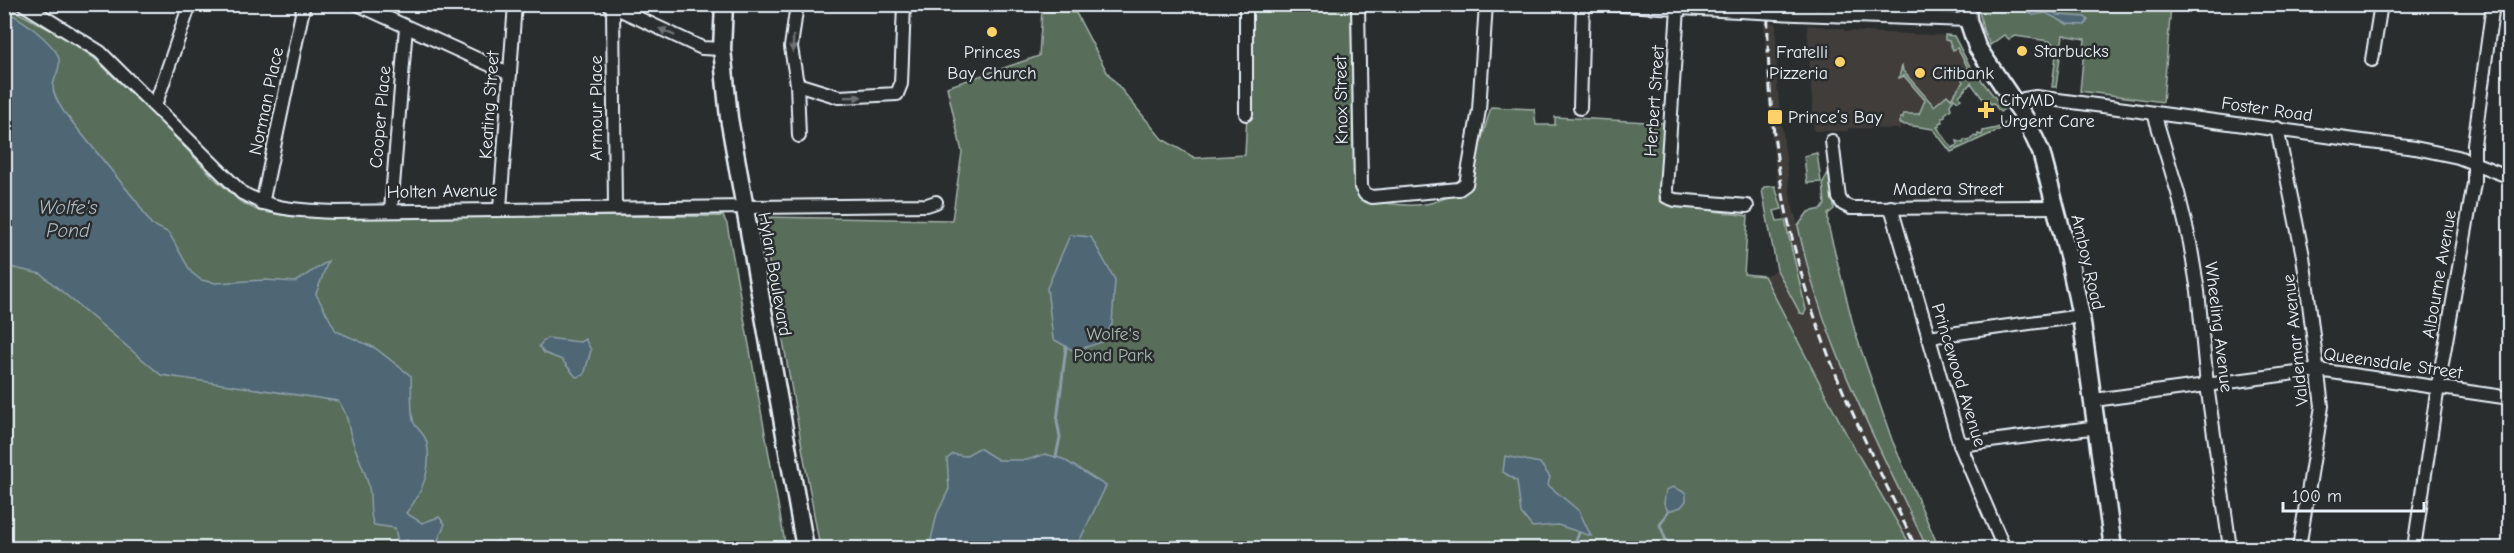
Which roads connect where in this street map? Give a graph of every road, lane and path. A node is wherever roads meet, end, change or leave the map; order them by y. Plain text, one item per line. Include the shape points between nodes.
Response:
1 (190, 4) edge
2 (304, 4) edge
3 (357, 4) edge
4 (515, 4) edge
5 (724, 4) edge
6 (797, 4) edge
7 (904, 4) edge
8 (1245, 4) edge
9 (1358, 4) edge
10 (1486, 4) edge
11 (1582, 4) edge
12 (1601, 4) edge
13 (2381, 4) edge
14 (2493, 4) edge
15 (29, 6) edge
16 (610, 6) edge
17 (1652, 6) edge
18 (1678, 8) junction
19 (1812, 9) edge
20 (1967, 12) edge
21 (406, 27) junction
22 (722, 49) junction
23 (2372, 60) dead end
24 (510, 74) junction
25 (797, 84) junction
26 (2016, 103) junction
27 (155, 106) junction
28 (1580, 108) dead end
29 (2154, 113) junction
30 (1246, 114) dead end
31 (2277, 128) junction
32 (799, 136) dead end
33 (1832, 141) dead end
34 (2474, 163) junction
35 (2510, 177) edge
36 (936, 201) dead end
37 (262, 204) junction
38 (743, 206) junction
39 (1747, 206) dead end
40 (1891, 207) junction
41 (2054, 207) junction
42 (500, 208) junction
43 (615, 208) junction
44 (391, 210) junction
45 (2081, 316) junction
46 (1928, 337) junction
47 (2318, 370) junction
48 (2208, 385) junction
49 (2438, 386) junction
50 (2510, 398) edge
51 (2094, 400) junction
52 (2098, 426) junction
53 (1960, 445) junction
54 (805, 549) edge
55 (2004, 549) edge
56 (2113, 549) edge
57 (2230, 549) edge
58 (2299, 549) edge
59 (2414, 549) edge

1 - 27 street
2 - 37 street, Norman Place
3 - 21 street
4 - 24 street, Keating Street
5 - 22 main road, Hylan Boulevard
6 -> 25 street via 791,47
25 -> 7 street via 839,97 897,94 902,84
8 - 30 street
9 - 10 street, Knox Street via 1361,187 1372,197 1459,189 1466,184 1479,110
11 - 28 street
12 - 17 street
13 - 23 street
14 - 34 street, Albourne Avenue
15 - 27 street, Holten Avenue via 100,52
22 -> 16 street via 702,48
16 - 43 street, Armour Place
17 - 18 street
18 - 19 street, bridge via 1796,14
18 - 39 street, Herbert Street via 1668,197
19 - 20 street
20 - 26 main road, Amboy Road via 1982,55
21 - 24 street
21 - 44 street, Cooper Place
22 - 38 main road, Hylan Boulevard
24 - 42 street, Keating Street
25 - 32 street
26 - 29 street, Foster Road via 2036,97
26 - 41 main road, Amboy Road via 2041,153
27 - 37 street, Holten Avenue via 242,193
29 - 31 street, Foster Road
29 - 48 street, Wheeling Avenue via 2190,243
31 - 34 street, Foster Road via 2441,152
31 - 47 street, Valdemar Avenue via 2303,256
33 - 40 street, Madera Street via 1843,204 1851,208
34 - 35 street, Foster Road
34 - 49 street, Albourne Avenue via 2474,183
36 - 38 street, Holten Avenue
37 - 44 street, Holten Avenue via 287,210
38 - 43 street, Holten Avenue
38 - 54 main road, Hylan Boulevard
40 - 41 street, Madera Street
40 - 46 street, Princewood Avenue
41 - 45 main road, Amboy Road
42 - 43 street, Holten Avenue
42 - 44 street, Holten Avenue
45 - 46 street
45 - 51 main road, Amboy Road
46 - 53 street, Princewood Avenue
47 - 48 street, Queensdale Street
47 - 49 street, Queensdale Street
47 - 58 street, Valdemar Avenue via 2322,406
48 - 51 street, Queensdale Street
48 - 57 street, Wheeling Avenue
49 - 50 street, Queensdale Street
49 - 59 street, Albourne Avenue
51 - 52 main road, Amboy Road
52 - 53 street
52 - 56 main road, Amboy Road
53 - 55 street, Princewood Avenue

